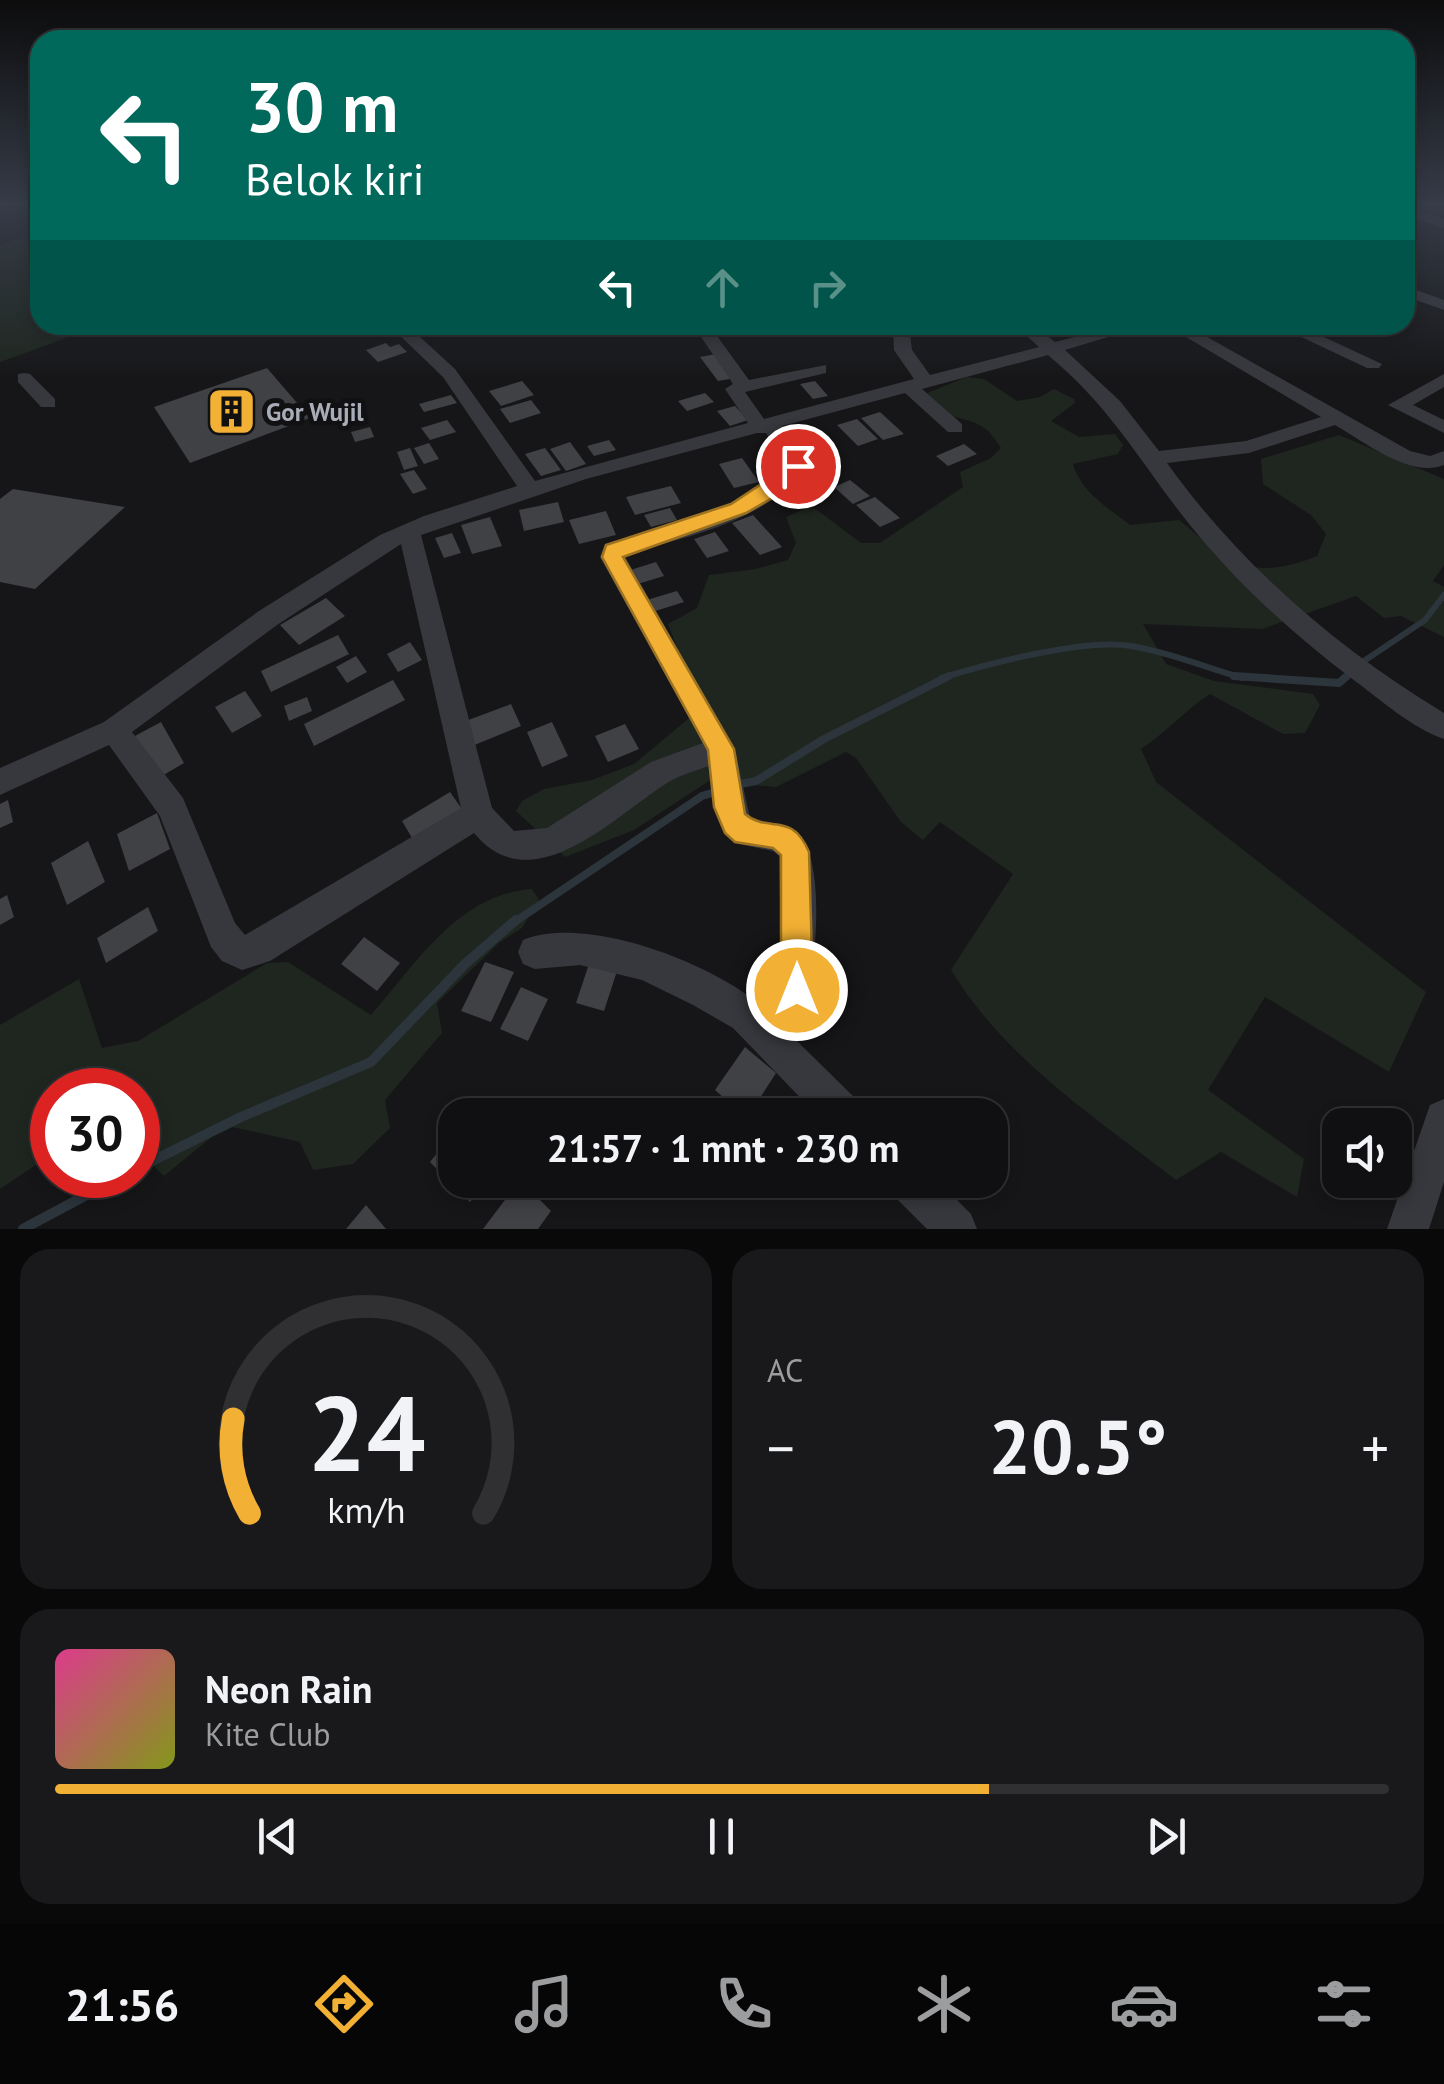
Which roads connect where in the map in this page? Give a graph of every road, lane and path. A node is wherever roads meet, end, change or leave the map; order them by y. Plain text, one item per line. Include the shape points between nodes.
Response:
1 (1415, 295) edge
2 (1444, 305) edge
3 (408, 335) edge
4 (708, 335) edge
5 (901, 335) edge
6 (1036, 335) edge
7 (1106, 335) edge
8 (1192, 335) edge
9 (1307, 335) edge
10 (1054, 350) junction
11 (1373, 364) dead end
12 (820, 368) dead end
13 (24, 378) dead end
14 (1444, 380) edge
15 (743, 385) junction
16 (917, 385) junction
17 (48, 403) dead end
18 (1339, 417) junction
19 (766, 426) junction
20 (1444, 427) edge
21 (954, 428) dead end
22 (1444, 457) edge
23 (1153, 458) junction
24 (530, 489) junction
25 (408, 532) junction
26 (1444, 727) edge
27 (114, 730) junction
28 (724, 759) junction
29 (0, 782) edge
30 (478, 814) junction
31 (536, 952) dead end
32 (774, 1043) junction
33 (827, 1098) edge
34 (1444, 1119) edge
35 (926, 1198) edge
36 (956, 1229) edge
37 (1408, 1229) edge

1 - 2 street
3 - 24 street via 449,373
4 - 15 street
5 - 16 street
6 - 10 street
7 - 10 street
8 - 18 street
9 - 11 street
10 - 16 street
10 - 23 street via 1093,383
12 - 15 street
13 - 17 street
14 - 20 street via 1398,404
15 - 19 street via 734,392
16 - 19 street
16 - 21 street
18 - 22 street via 1403,455 1433,463
18 - 23 street via 1250,446
19 - 24 street
19 - 28 street via 798,466 781,482 738,508 614,550 612,557
23 - 26 street via 1207,530 1259,584 1351,664
24 - 25 street
25 - 27 street via 268,618
25 - 30 street
27 - 29 street
27 - 30 street via 172,808 223,934 242,953
28 - 30 street via 660,771 540,846 500,843
28 - 32 street via 728,807 745,833 778,835 795,852 797,990
31 - 32 street via 580,948 646,964 746,1015
32 - 33 street
34 - 37 street
35 - 36 street

